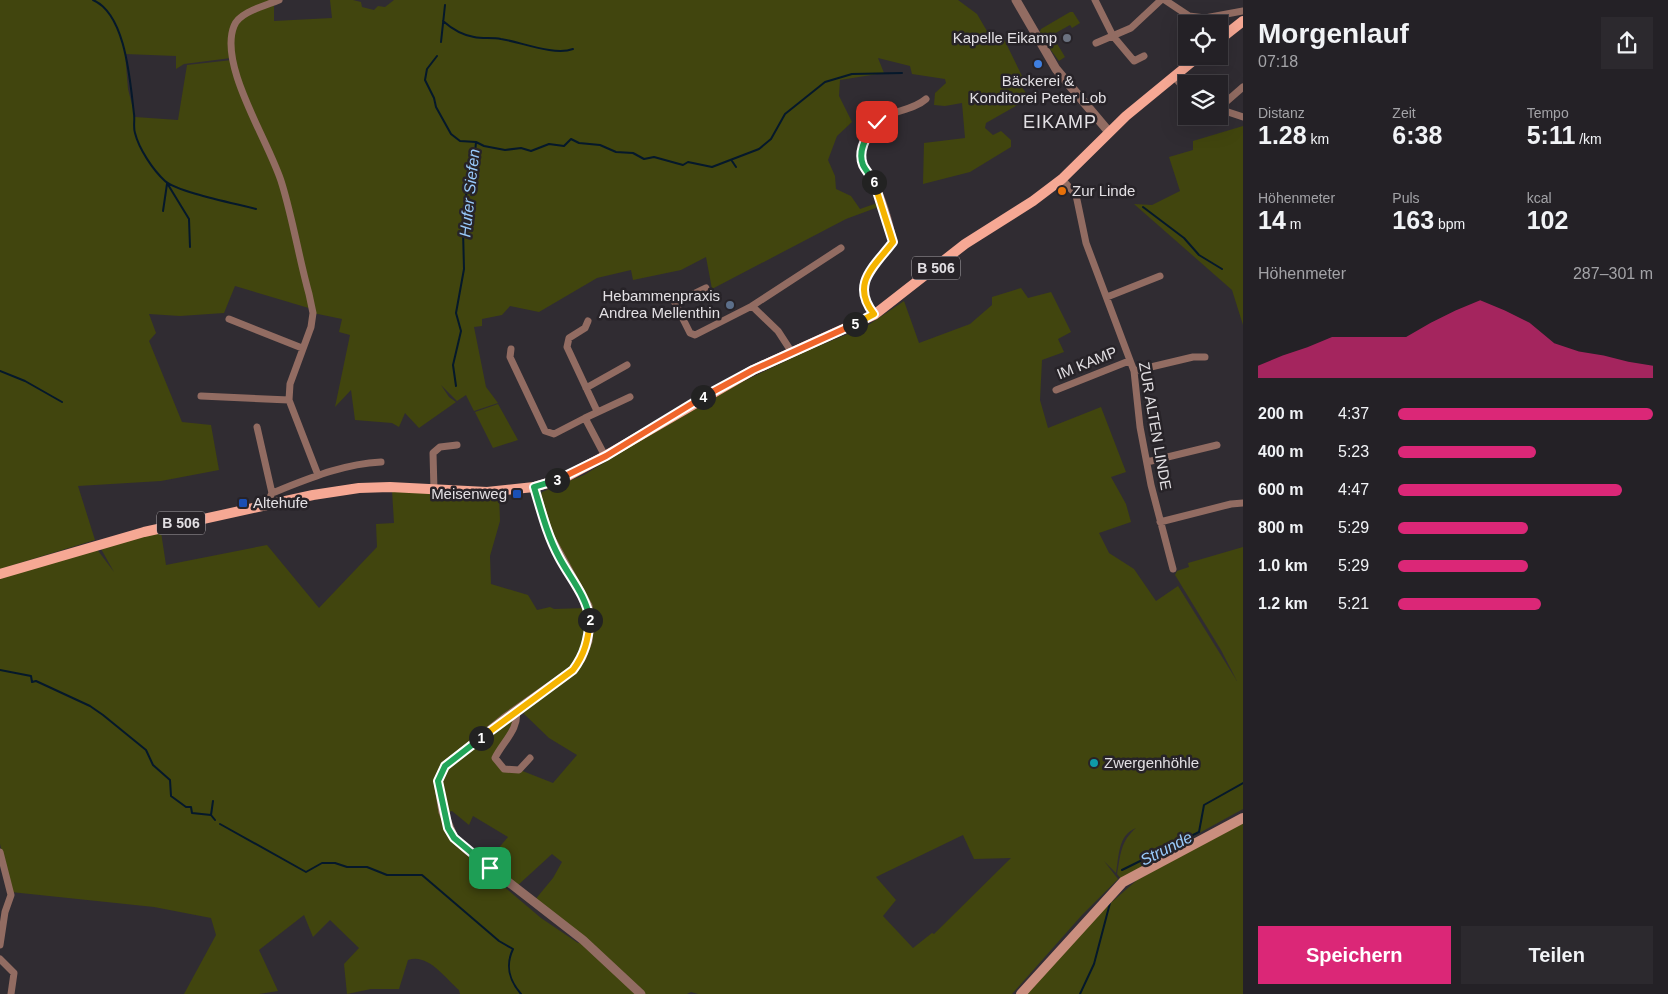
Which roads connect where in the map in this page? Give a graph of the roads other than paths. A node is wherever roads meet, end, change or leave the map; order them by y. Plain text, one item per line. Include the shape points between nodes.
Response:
1 (278, 0) edge
2 (1016, 0) edge
3 (1096, 0) edge
4 (1161, 0) edge
5 (1165, 0) edge
6 (1243, 11) edge
7 (1243, 21) edge
8 (1228, 33) edge
9 (1112, 36) junction
10 (1096, 43) dead end
11 (1144, 56) dead end
12 (1188, 65) edge
13 (1174, 77) junction
14 (1178, 81) edge
15 (1243, 87) edge
16 (926, 99) dead end
17 (1228, 101) edge
18 (1228, 112) edge
19 (1243, 117) edge
20 (1109, 132) junction
21 (1062, 179) junction
22 (841, 248) dead end
23 (1160, 276) dead end
24 (706, 288) dead end
25 (1107, 297) junction
26 (752, 306) junction
27 (874, 314) junction
28 (229, 319) dead end
29 (588, 322) dead end
30 (302, 348) junction
31 (511, 349) dead end
32 (791, 352) junction
33 (1205, 357) dead end
34 (1129, 361) junction
35 (628, 365) dead end
36 (1134, 371) junction
37 (586, 388) junction
38 (1056, 390) dead end
39 (201, 396) dead end
40 (630, 396) dead end
41 (289, 400) junction
42 (597, 411) junction
43 (586, 418) junction
44 (257, 427) dead end
45 (457, 445) dead end
46 (1217, 445) dead end
47 (606, 456) junction
48 (381, 462) dead end
49 (1147, 462) junction
50 (318, 475) junction
51 (534, 487) junction
52 (434, 490) junction
53 (272, 494) junction
54 (1243, 504) edge
55 (266, 506) junction
56 (1160, 522) junction
57 (1173, 569) dead end
58 (0, 574) edge
59 (516, 711) junction
60 (530, 758) dead end
61 (1243, 818) edge
62 (0, 852) edge
63 (0, 945) edge
64 (0, 959) edge
65 (11, 994) edge
66 (641, 994) edge
67 (1021, 994) edge

1 - 30 street via 239,18 234,24 232,59 281,182 309,294 312,327
2 - 20 street via 1056,69
3 - 9 street
4 - 9 street via 1131,28
5 - 6 street via 1189,16 1205,18
7 - 8 main road
9 - 10 street
9 - 11 street via 1134,60
12 - 13 main road, B 506
13 - 14 street
13 - 20 main road, B 506
15 - 17 street
16 - 27 street via 918,107 887,115 877,122 862,148 863,165 873,179 893,242 863,285 862,295
18 - 19 street
20 - 21 main road, B 506
21 - 25 street, ZUR ALTEN LINDE via 1076,195 1086,243
21 - 27 main road, B 506 via 965,244
22 - 26 street
23 - 25 street
24 - 26 street via 675,303 690,333 695,335
25 - 34 street, ZUR ALTEN LINDE
26 - 32 street via 778,330
27 - 32 main road, B 506
28 - 30 street
29 - 37 street via 585,328 569,338 567,347
30 - 41 street via 290,384
31 - 43 street via 510,357 545,431 554,434
32 - 47 main road, B 506 via 707,395
33 - 36 street
34 - 36 street, ZUR ALTEN LINDE
34 - 38 street, IM KAMP
35 - 37 street
36 - 49 street, ZUR ALTEN LINDE
37 - 42 street
39 - 41 street
40 - 42 street
41 - 50 street
42 - 43 street
43 - 47 street
44 - 53 street
45 - 52 street via 440,447 433,453
46 - 49 street
47 - 51 main road, B 506 via 562,479
48 - 50 street via 355,463
49 - 56 street, ZUR ALTEN LINDE
50 - 53 street
51 - 52 main road, B 506 via 487,492
51 - 59 street via 549,535 585,601 590,619 588,641 573,670
52 - 55 main road, B 506 via 359,488
53 - 55 street
54 - 56 street via 1231,504
55 - 58 main road, B 506 via 144,532
56 - 57 street, ZUR ALTEN LINDE
59 - 60 street via 518,718 513,730 495,758 504,770 519,770
59 - 66 street via 445,766 438,781 443,812 454,838 583,940
61 - 67 main road via 1123,882
62 - 63 street via 11,895
64 - 65 street via 14,973

